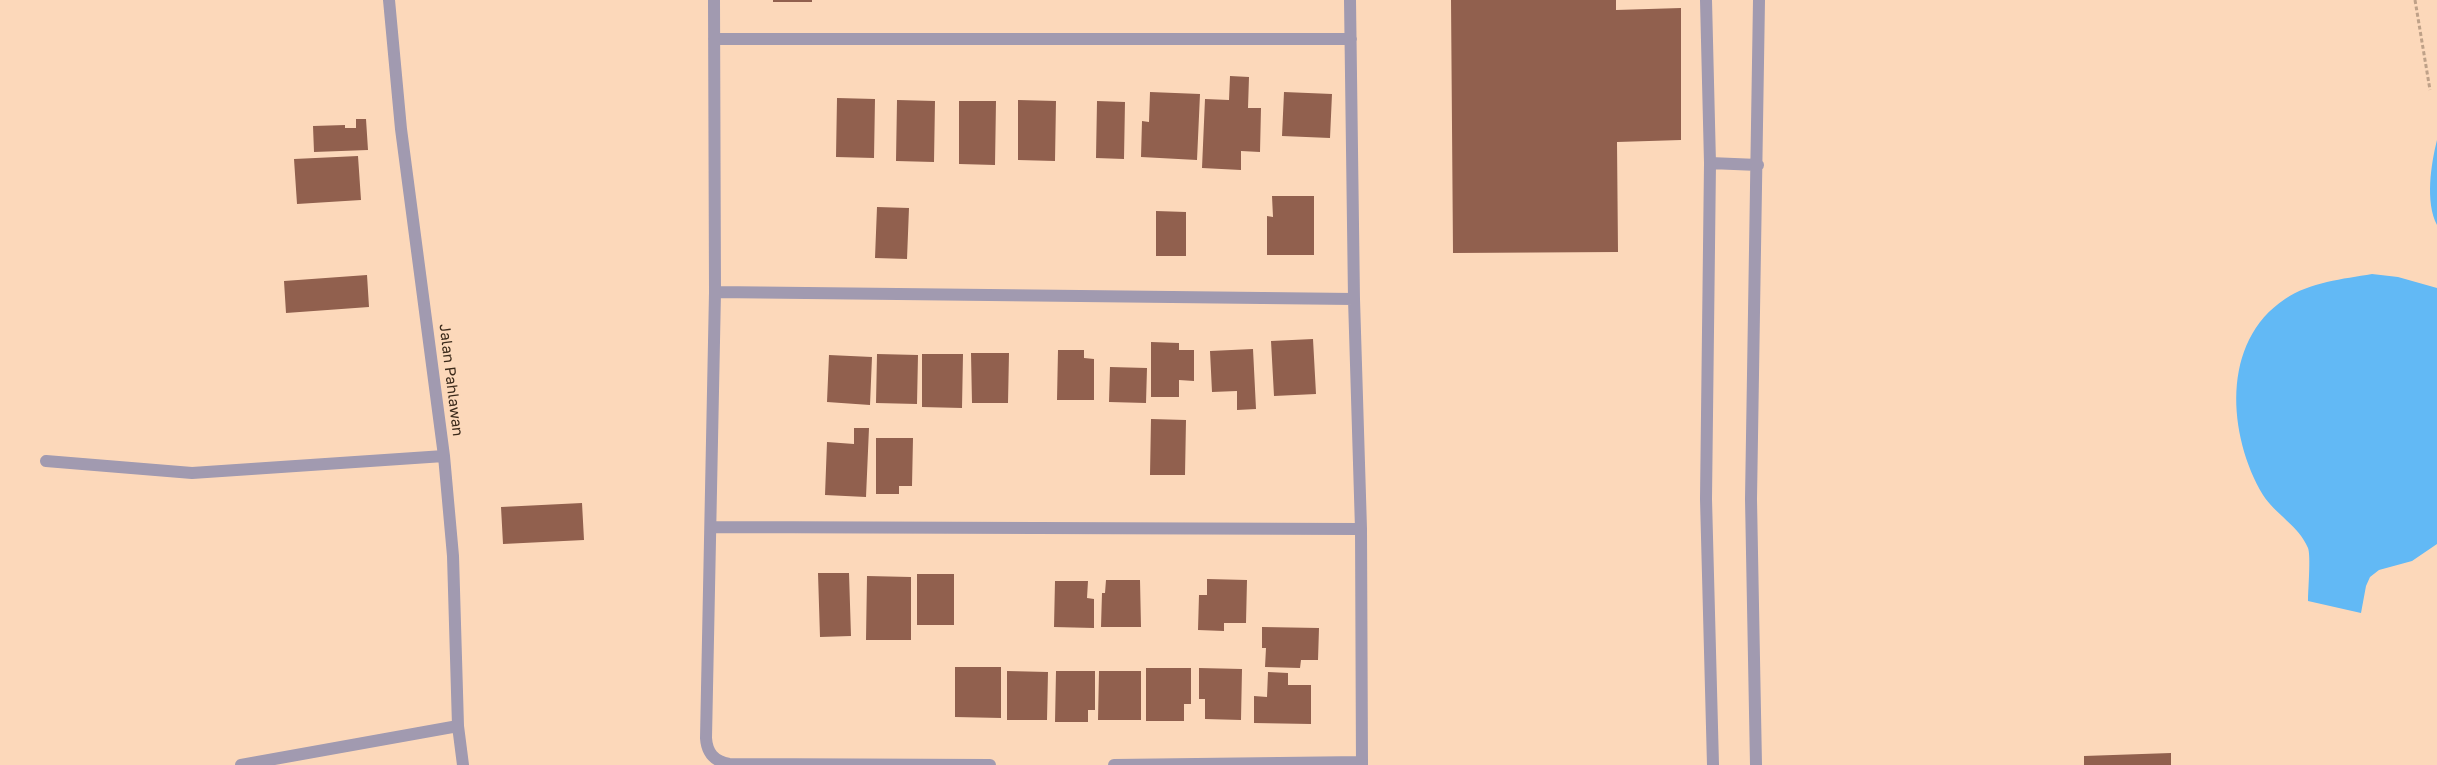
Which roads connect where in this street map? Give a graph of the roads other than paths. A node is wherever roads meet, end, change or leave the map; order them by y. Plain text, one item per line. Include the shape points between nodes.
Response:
1 (389, 0) edge
2 (714, 0) edge
3 (1350, 0) edge
4 (1706, 0) edge
5 (1759, 0) edge
6 (1351, 39) junction
7 (714, 40) junction
8 (1710, 163) junction
9 (1758, 165) junction
10 (715, 292) junction
11 (1354, 299) junction
12 (444, 456) junction
13 (46, 461) dead end
14 (711, 527) junction
15 (1362, 529) junction
16 (458, 726) junction
17 (1362, 764) edge
18 (241, 765) edge
19 (463, 765) edge
20 (990, 765) edge
21 (1114, 765) edge
22 (1713, 765) edge
23 (1756, 765) edge

1 - 12 street, Jalan Pahlawan via 401,130
2 - 7 street
3 - 6 street
4 - 8 street
5 - 9 street
6 - 7 street
6 - 11 street
7 - 10 street
8 - 9 street
8 - 22 street via 1706,499
9 - 23 street via 1751,499
10 - 11 street
10 - 14 street
11 - 15 street
12 - 13 street via 192,473
12 - 16 street, Jalan Pahlawan via 453,556
14 - 15 street
14 - 20 street via 706,738 709,752 717,761 729,764
15 - 17 street
16 - 18 street
16 - 19 street, Jalan Pahlawan
17 - 21 street

